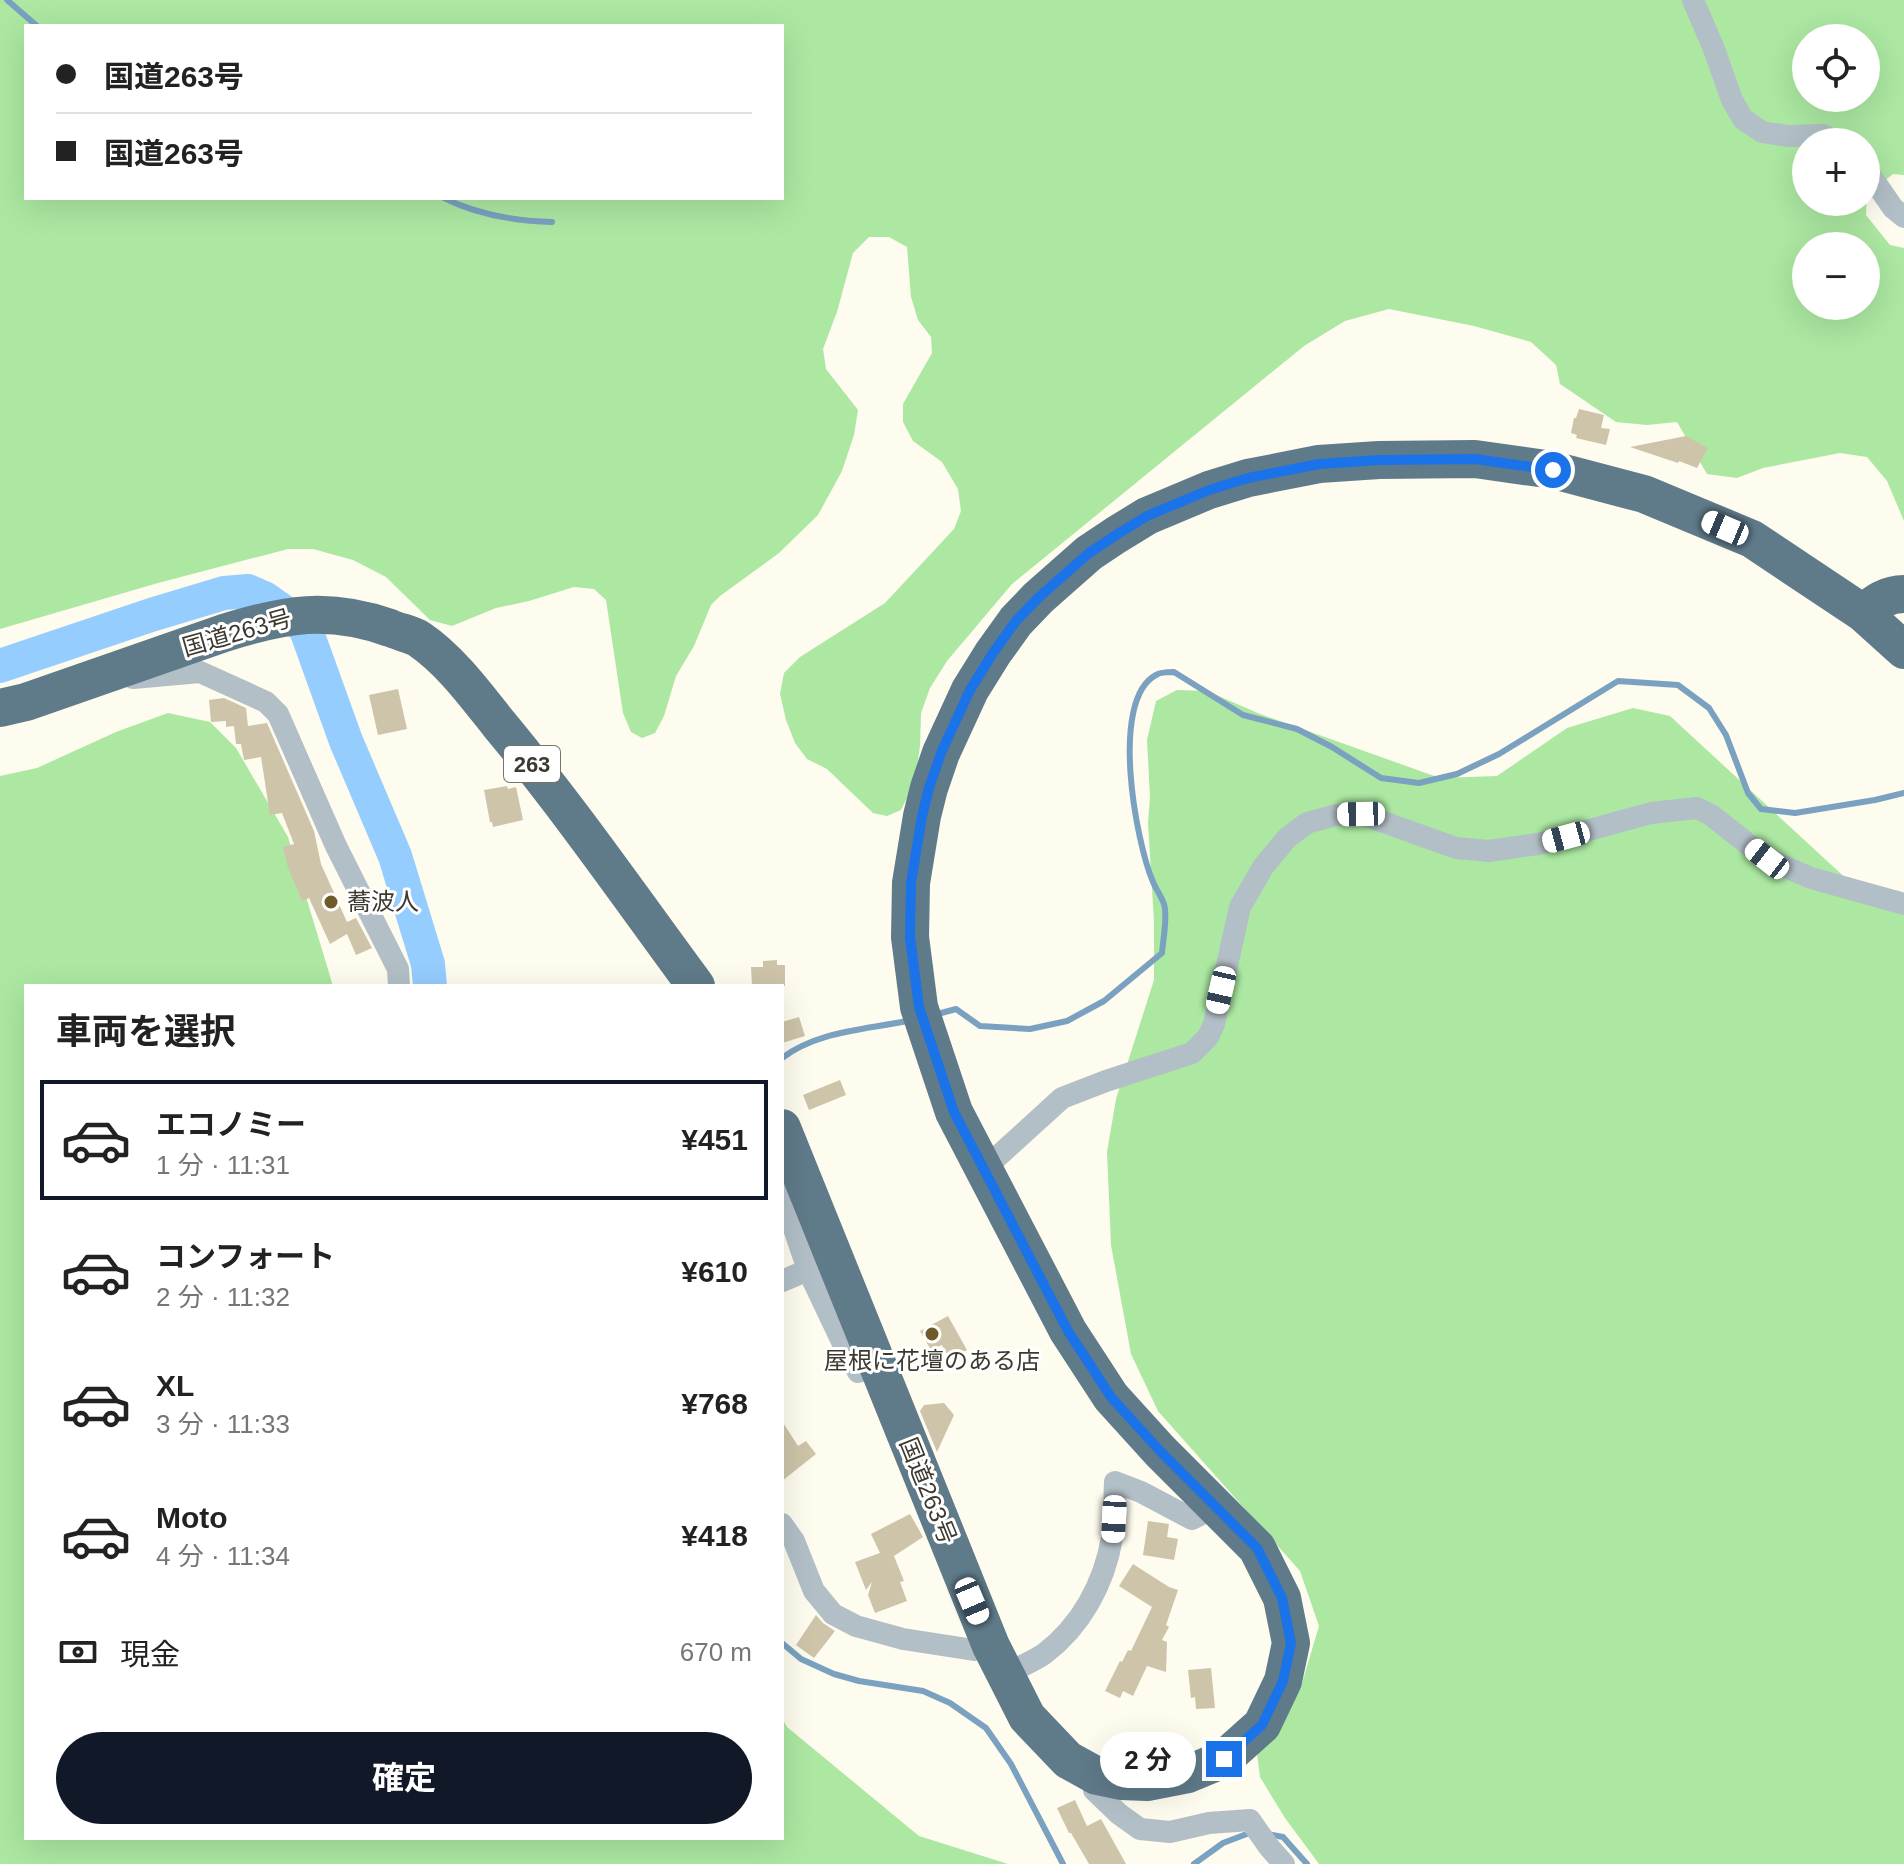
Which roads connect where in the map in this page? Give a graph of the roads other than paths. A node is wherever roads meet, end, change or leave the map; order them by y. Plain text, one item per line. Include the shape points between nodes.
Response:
1 (1693, 0) edge
2 (1792, 136) edge
3 (1880, 189) edge
4 (1904, 217) edge
5 (1904, 594) edge
6 (1863, 613) junction
7 (1904, 650) edge
8 (84, 682) junction
9 (0, 708) edge
10 (1904, 904) edge
11 (399, 984) edge
12 (695, 984) edge
13 (784, 1133) edge
14 (984, 1169) junction
15 (784, 1199) edge
16 (808, 1270) junction
17 (784, 1277) edge
18 (879, 1366) junction
19 (1211, 1502) junction
20 (784, 1527) edge
21 (998, 1660) junction
22 (1097, 1776) junction
23 (1277, 1856) edge

1 - 2 street via 1743,119 1762,132
3 - 4 street
5 - 6 highway via 1890,595
6 - 7 highway, 国道263号
6 - 14 highway, 国道263号 via 1752,539 1644,494 1553,470 1475,459 1319,464 1248,478 1173,504 1126,528 1038,598 993,653 941,753 922,816 911,883 910,937 919,1007 954,1112
8 - 9 highway, 国道263号 / 263
8 - 11 street via 200,672 266,702 278,714 398,969
8 - 12 highway, 国道263号 / 263 via 273,619 316,614 365,619 417,638 455,671 524,754
10 - 14 street via 1811,878 1767,859 1697,808 1651,813 1538,844 1489,851 1456,848 1361,814 1307,823 1263,867 1240,907 1208,1037 1192,1053 1062,1098
13 - 18 highway, 国道263号
14 - 19 highway, 国道263号 via 1068,1331 1111,1397
15 - 16 street
16 - 17 street
16 - 18 street via 858,1372
18 - 21 highway, 国道263号
19 - 21 street via 1192,1519 1115,1482 1113,1536 1105,1570 1088,1605 1070,1631 1043,1655
19 - 22 highway, 国道263号 via 1257,1548 1282,1598 1291,1643 1283,1681 1262,1725 1224,1759 1188,1774 1147,1782
20 - 21 street via 814,1591 833,1614 856,1626 974,1650
21 - 22 highway, 国道263号 via 1027,1717 1068,1760
22 - 23 street via 1094,1790 1140,1829 1170,1832 1250,1820

